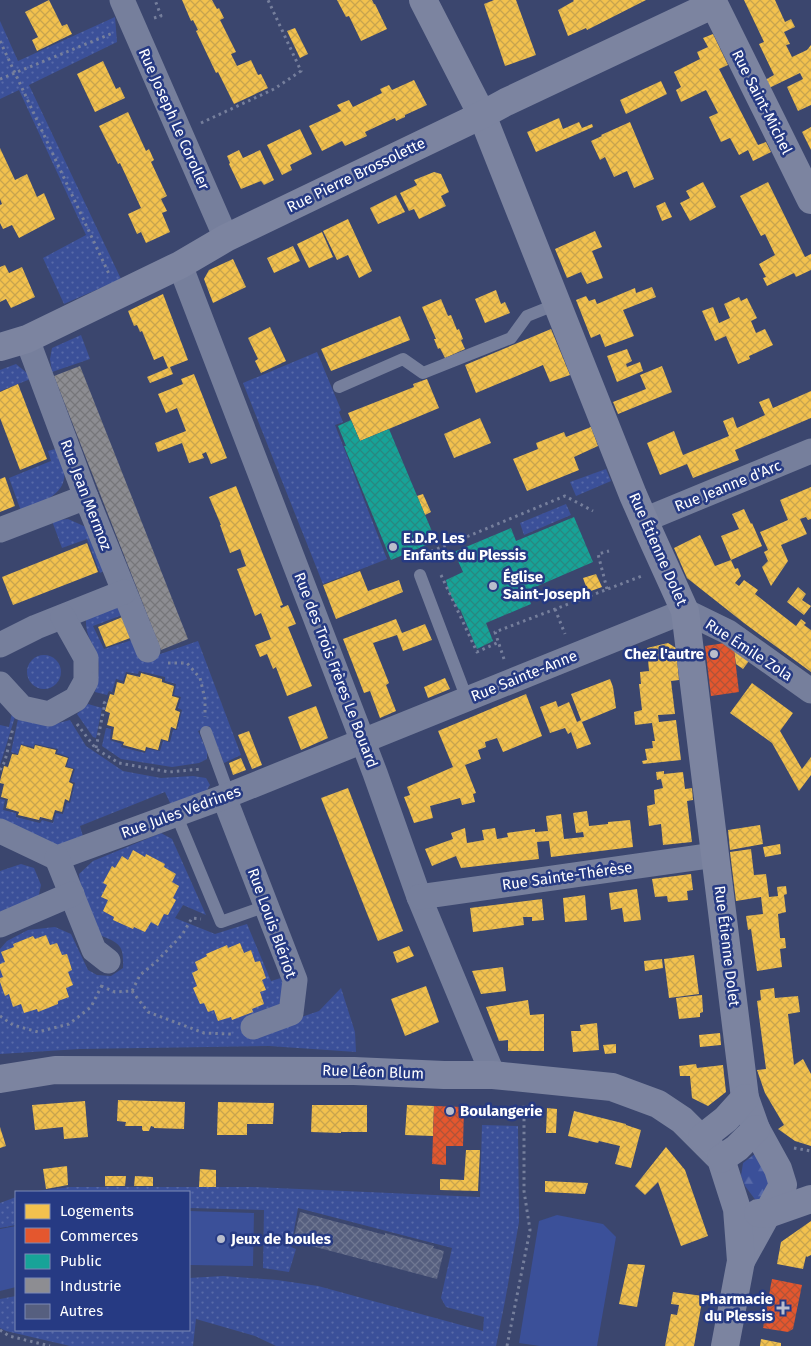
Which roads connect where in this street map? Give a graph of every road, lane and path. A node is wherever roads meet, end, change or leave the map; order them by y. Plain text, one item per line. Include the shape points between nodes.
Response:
1 (122, 0) edge
2 (268, 0) edge
3 (424, 0) edge
4 (712, 2) edge
5 (133, 25) junction
6 (0, 41) edge
7 (14, 73) junction
8 (0, 79) edge
9 (482, 115) junction
10 (180, 132) junction
11 (808, 188) edge
12 (226, 238) junction
13 (180, 265) junction
14 (119, 295) junction
15 (557, 304) junction
16 (26, 339) junction
17 (0, 346) edge
18 (339, 387) dead end
19 (811, 452) edge
20 (86, 497) junction
21 (593, 511) dead end
22 (644, 520) junction
23 (0, 530) edge
24 (609, 551) dead end
25 (665, 567) junction
26 (420, 575) junction
27 (607, 589) junction
28 (124, 592) junction
29 (685, 610) junction
30 (63, 617) junction
31 (499, 642) junction
32 (0, 645) edge
33 (148, 650) joint
34 (512, 681) junction
35 (0, 684) edge
36 (811, 691) edge
37 (467, 699) junction
38 (71, 701) junction
39 (19, 705) junction
40 (206, 732) joint
41 (363, 741) junction
42 (96, 749) junction
43 (219, 767) junction
44 (0, 770) edge
45 (226, 796) junction
46 (176, 814) junction
47 (0, 832) edge
48 (716, 855) junction
49 (57, 858) junction
50 (72, 894) junction
51 (419, 897) junction
52 (266, 906) junction
53 (221, 922) junction
54 (0, 925) edge
55 (108, 961) joint
56 (101, 986) junction
57 (132, 991) junction
58 (0, 1016) edge
59 (253, 1027) joint
60 (493, 1075) junction
61 (524, 1078) junction
62 (0, 1080) edge
63 (745, 1098) junction
64 (756, 1129) junction
65 (702, 1138) junction
66 (721, 1159) junction
67 (811, 1199) edge
68 (737, 1209) junction
69 (768, 1214) junction
70 (741, 1261) junction
71 (0, 1330) edge
72 (50, 1346) edge
73 (507, 1346) edge
74 (726, 1346) edge

1 - 5 street, Rue Joseph Le Coroller
2 - 10 path via 302,71 274,89
3 - 9 street, Rue Étienne Dolet
4 - 9 street, Rue Pierre Brossolette
4 - 11 street, Rue Saint-Michel
5 - 7 path
5 - 10 street, Rue Joseph Le Coroller
6 - 7 path
7 - 8 path
7 - 14 path
9 - 12 street, Rue Pierre Brossolette
9 - 15 street, Rue Étienne Dolet
10 - 12 street, Rue Joseph Le Coroller
12 - 13 street, Rue Pierre Brossolette
13 - 14 street, Rue Pierre Brossolette
13 - 41 street, Rue des Trois Frères Le Bouard
14 - 16 street, Rue Pierre Brossolette
15 - 18 lane via 527,316 511,338 423,373 403,359
15 - 22 street, Rue Étienne Dolet
16 - 17 street, Rue Pierre Brossolette
16 - 20 street, Rue Jean Mermoz
19 - 22 street, Rue Jeanne d'Arc
20 - 23 street
20 - 28 street, Rue Jean Mermoz
21 - 26 path via 564,496 425,554
22 - 25 street, Rue Étienne Dolet
24 - 27 path via 598,554
25 - 27 path
25 - 29 street, Rue Étienne Dolet
26 - 31 path via 440,575 477,652
26 - 37 lane
27 - 31 path via 495,632
28 - 30 street
28 - 33 street, Rue Jean Mermoz
29 - 34 street, Rue Sainte-Anne
29 - 36 street, Rue Émile Zola via 728,632
29 - 48 street, Rue Étienne Dolet
30 - 32 street
30 - 38 street via 86,658 86,681
31 - 34 path
33 - 40 path via 165,663 187,663 200,678 205,699
34 - 37 street, Rue Sainte-Anne
35 - 39 street
37 - 41 street, Rue Sainte-Anne
38 - 39 street via 49,714
38 - 42 path
38 - 42 path via 105,703
39 - 44 path
40 - 43 lane
41 - 45 street, Rue Jules Védrines
41 - 51 street, Rue des Trois Frères Le Bouard
42 - 43 path via 119,763 169,772
43 - 45 lane
45 - 46 street, Rue Jules Védrines
45 - 52 street, Rue Louis Blériot
46 - 49 street, Rue Jules Védrines
46 - 53 lane
47 - 49 street
48 - 51 street, Rue Sainte-Thérèse
48 - 63 street, Rue Étienne Dolet
49 - 50 street
50 - 54 street
50 - 55 street via 94,950
51 - 60 street, Rue des Trois Frères Le Bouard
52 - 53 lane
52 - 59 street, Rue Louis Blériot via 294,980 292,1005 291,1013
53 - 57 path via 192,918 182,935 140,975
55 - 56 path
56 - 57 path via 115,992
56 - 58 path via 91,1007 69,1024 38,1032 13,1025
57 - 59 path via 148,1012 204,1033 232,1034
60 - 61 street, Rue Léon Blum
60 - 62 street, Rue Léon Blum via 55,1070
61 - 65 street, Rue Léon Blum via 612,1087 658,1104
61 - 73 path via 524,1191 530,1230
63 - 64 street, Rue Étienne Dolet
63 - 65 street
64 - 66 street via 738,1148
64 - 69 street, Rue Étienne Dolet via 778,1169 783,1186
65 - 66 street, Rue Léon Blum
66 - 68 street, Rue Léon Blum
67 - 69 street
68 - 69 street
68 - 70 street, Rue Léon Blum
69 - 70 street
70 - 74 street
71 - 72 path via 9,1336

